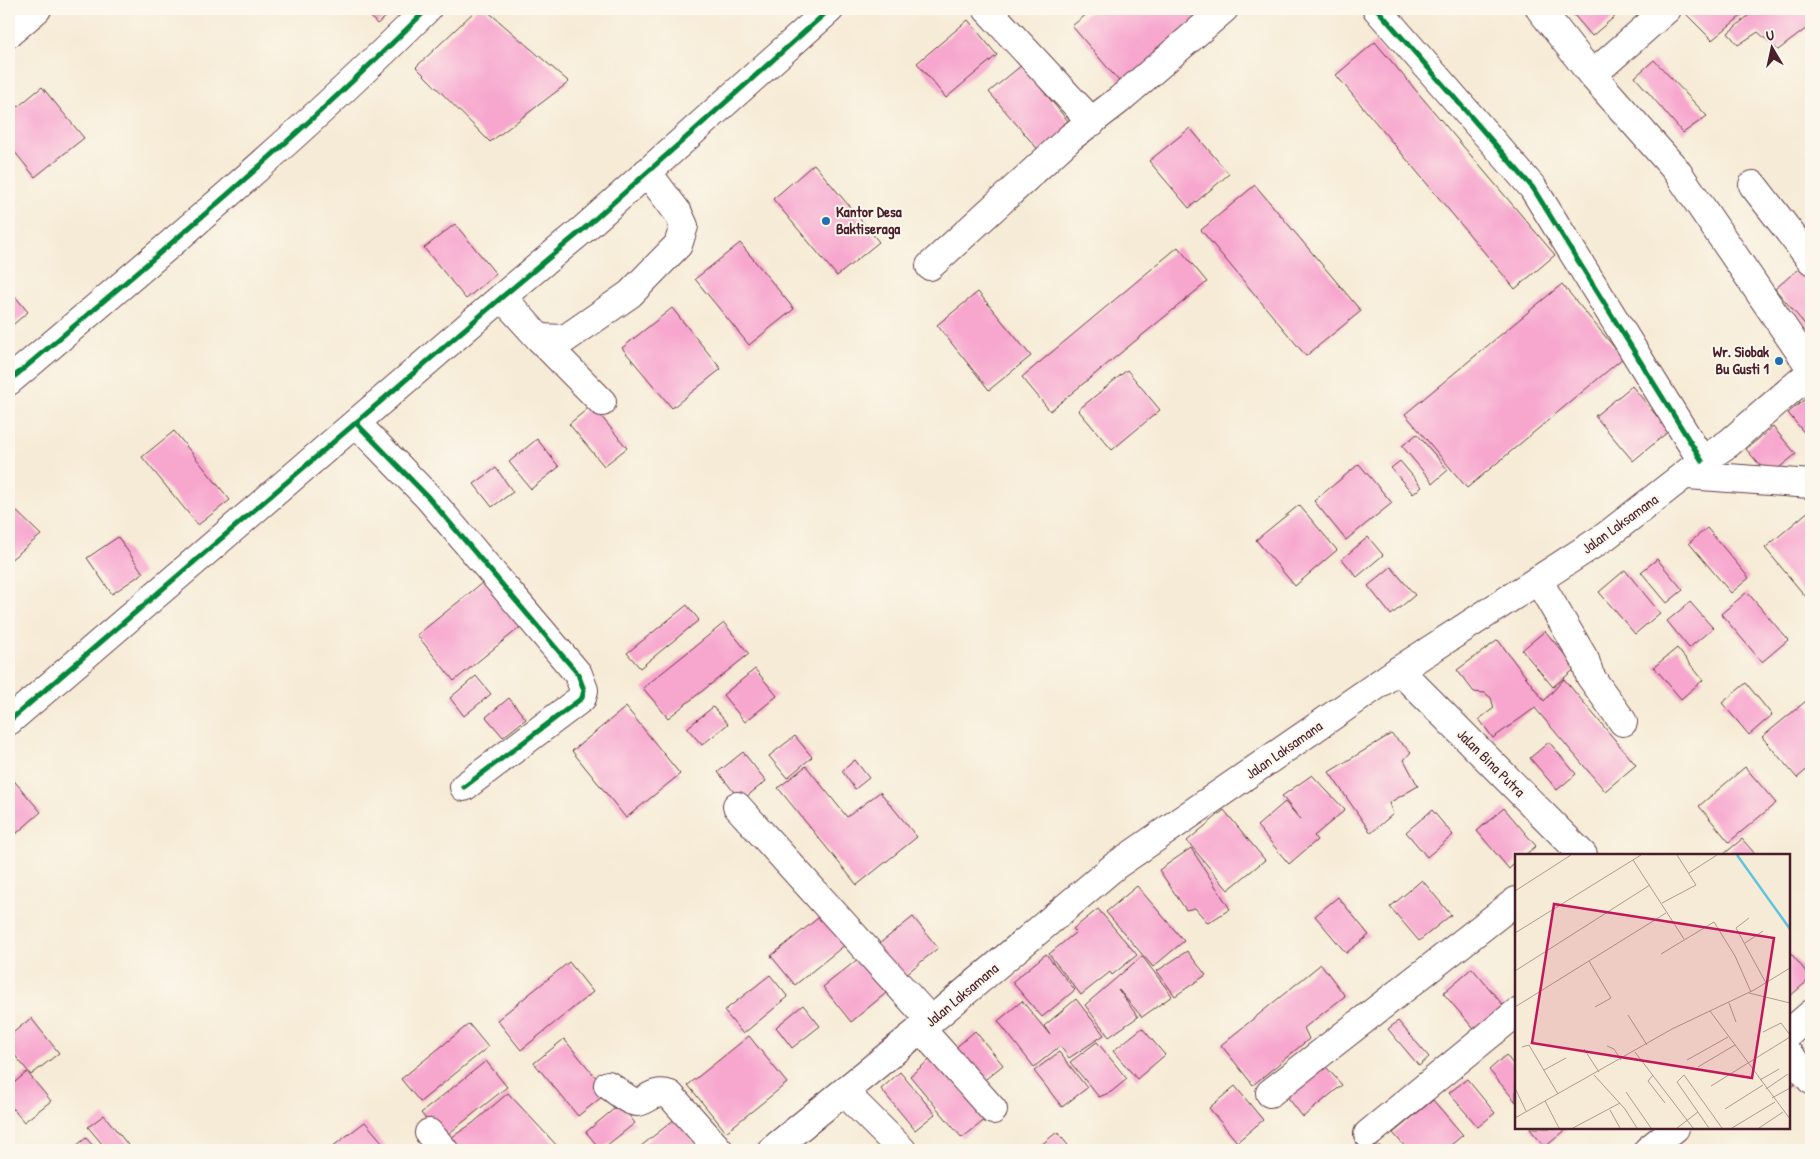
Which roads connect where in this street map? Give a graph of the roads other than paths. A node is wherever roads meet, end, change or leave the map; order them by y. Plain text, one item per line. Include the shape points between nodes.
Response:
1 (37, 9) edge
2 (427, 9) edge
3 (830, 9) edge
4 (987, 9) edge
5 (1224, 9) edge
6 (1378, 9) edge
7 (1540, 9) edge
8 (1667, 9) edge
9 (9, 33) edge
10 (1592, 75) junction
11 (1092, 122) junction
12 (647, 172) junction
13 (1753, 185) dead end
14 (1811, 260) edge
15 (930, 266) dead end
16 (502, 297) junction
17 (539, 338) junction
18 (1811, 370) edge
19 (9, 381) edge
20 (602, 402) dead end
21 (356, 423) junction
22 (1695, 468) junction
23 (1811, 484) edge
24 (1538, 580) junction
25 (1399, 670) junction
26 (9, 722) edge
27 (1622, 722) dead end
28 (464, 787) dead end
29 (738, 806) dead end
30 (1579, 854) edge
31 (1515, 902) edge
32 (1515, 1013) edge
33 (1811, 1014) edge
34 (926, 1025) junction
35 (1790, 1032) edge
36 (1790, 1056) edge
37 (1811, 1080) edge
38 (608, 1085) dead end
39 (844, 1092) junction
40 (1270, 1093) dead end
41 (993, 1110) dead end
42 (1674, 1129) edge
43 (1368, 1134) dead end
44 (719, 1150) edge
45 (772, 1150) edge
46 (902, 1150) edge
47 (1648, 1150) edge

1 - 9 street
2 - 19 street via 359,76 154,259
3 - 12 street
4 - 11 street
5 - 11 street
6 - 22 street via 1533,188
7 - 10 street
8 - 10 street
10 - 18 street via 1676,170
11 - 15 street via 1071,137
12 - 16 street
12 - 17 street via 684,226 678,245 630,294 566,338
13 - 14 street
16 - 17 street
16 - 21 street
17 - 20 street
18 - 22 street, Jalan Laksamana via 1729,443
21 - 26 street
21 - 28 street via 428,496 578,674 584,690 582,698
22 - 23 street
22 - 24 street, Jalan Laksamana via 1606,536
24 - 25 street, Jalan Laksamana
24 - 27 street via 1585,660 1590,676
25 - 30 street, Jalan Bina Putra
25 - 34 street, Jalan Laksamana via 1115,866
29 - 34 street
31 - 40 street
32 - 43 street
33 - 35 street
34 - 39 street, Jalan Laksamana
34 - 41 street
36 - 37 street
38 - 44 street via 635,1102 655,1093 670,1095
39 - 45 street, Jalan Laksamana
39 - 46 street
42 - 47 street

